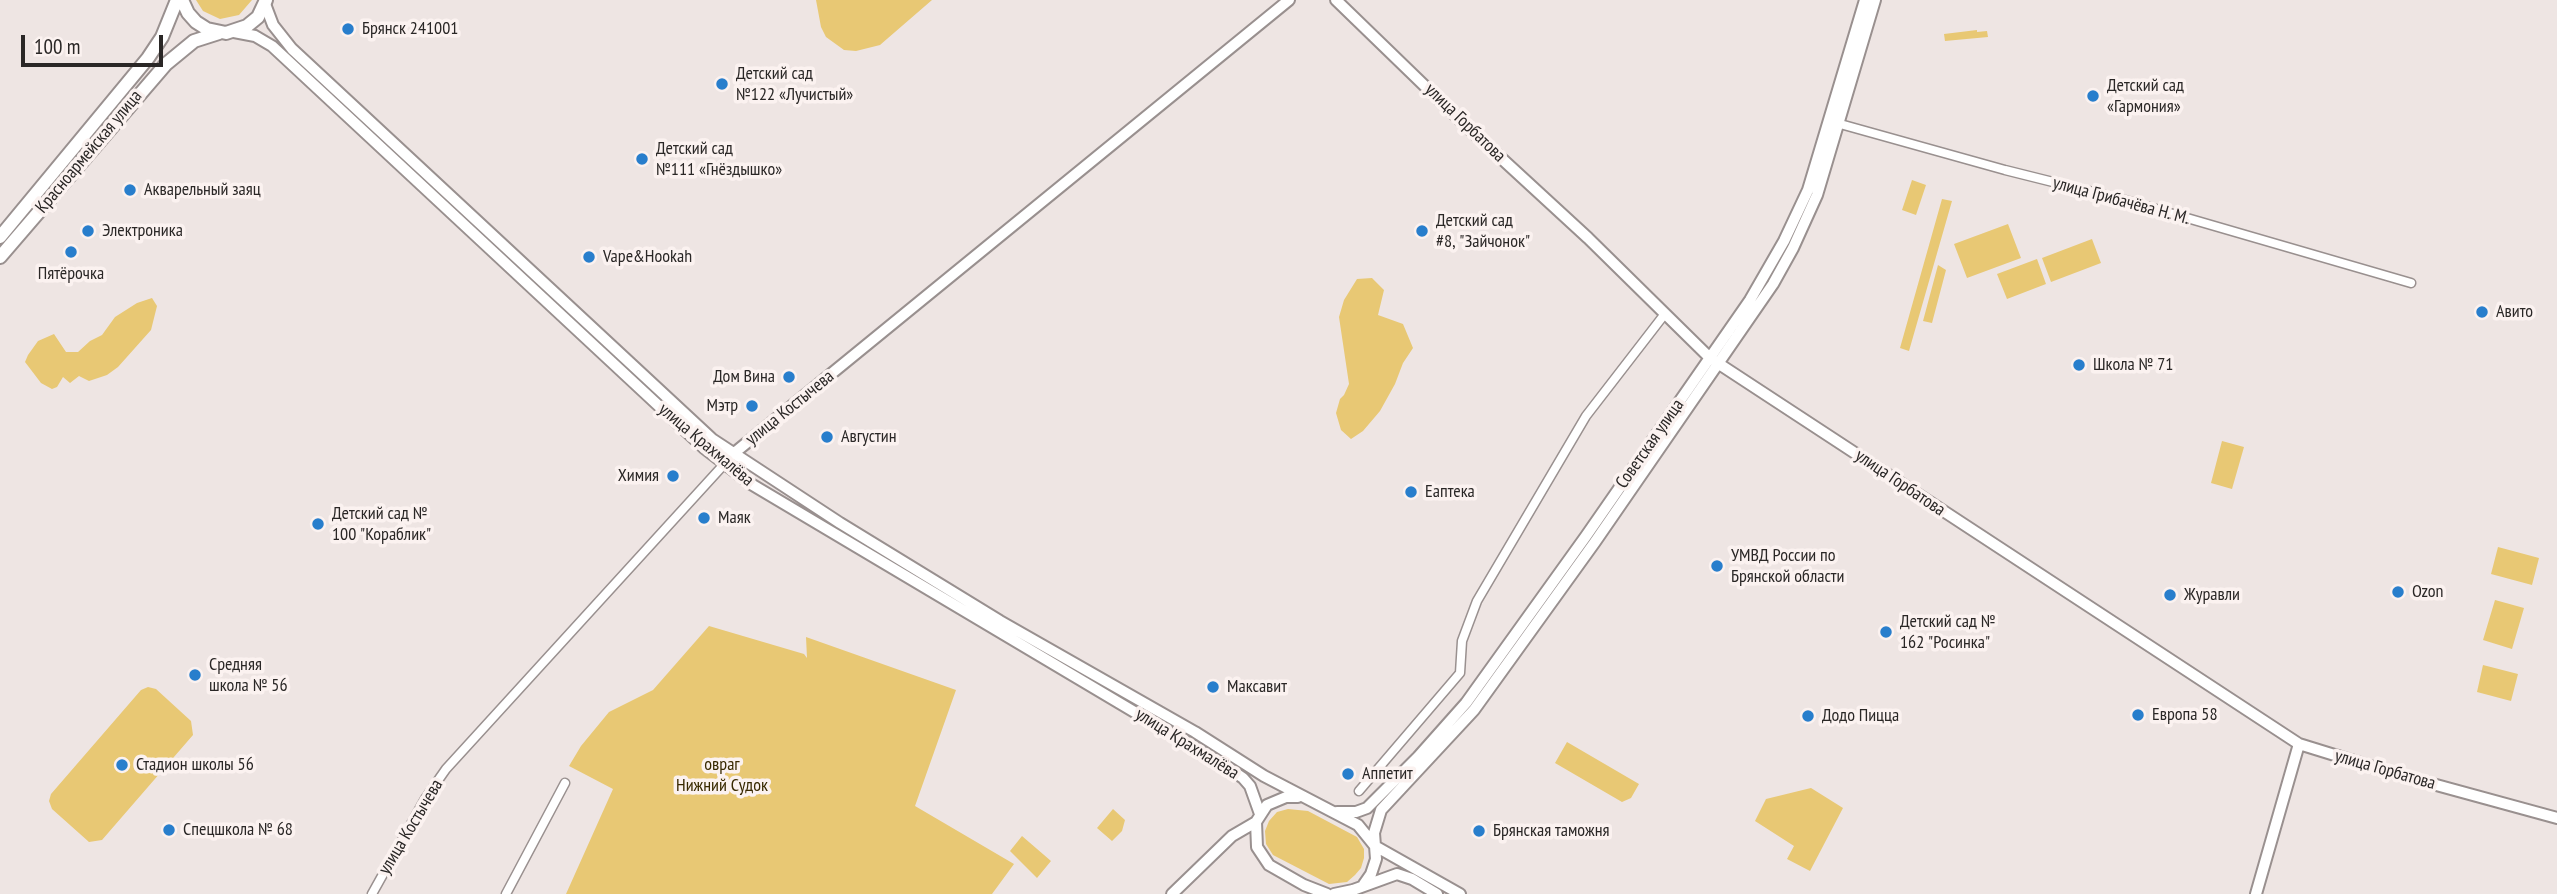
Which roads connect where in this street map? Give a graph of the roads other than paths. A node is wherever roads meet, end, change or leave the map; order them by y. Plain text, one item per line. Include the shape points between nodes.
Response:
1 (180, 0) edge
2 (1289, 0) edge
3 (1336, 0) edge
4 (1864, 0) edge
5 (1875, 0) edge
6 (266, 2) edge
7 (234, 32) junction
8 (219, 33) junction
9 (1835, 122) junction
10 (0, 237) edge
11 (0, 257) edge
12 (2411, 284) dead end
13 (1664, 315) junction
14 (1714, 360) junction
15 (733, 454) junction
16 (724, 464) junction
17 (2299, 744) junction
18 (565, 783) dead end
19 (1359, 791) dead end
20 (1304, 798) junction
21 (1332, 812) junction
22 (1258, 818) junction
23 (2557, 818) edge
24 (1375, 846) junction
25 (1364, 884) junction
26 (372, 894) edge
27 (506, 894) edge
28 (1172, 894) edge
29 (1327, 894) edge
30 (1334, 894) edge
31 (1437, 894) edge
32 (1460, 894) edge
33 (2256, 894) edge

1 - 8 main road via 196,22
1 - 10 main road, Красноармейская улица via 148,58
2 - 15 main road, улица Костычева
3 - 13 main road, улица Горбатова
4 - 9 main road, Советская улица
5 - 9 main road, Советская улица
6 - 7 main road via 258,17
6 - 15 main road, улица Крахмалёва via 273,24 292,49
7 - 8 main road, Красноармейская улица
7 - 16 main road, улица Крахмалёва via 255,36 272,46
8 - 11 main road, Красноармейская улица via 194,41 166,64
9 - 12 street, улица Грибачёва Н. М.
9 - 14 main road, Советская улица via 1784,242
13 - 14 main road, улица Горбатова
13 - 19 street via 1586,416 1477,601 1462,641 1460,673
14 - 17 main road, улица Горбатова
14 - 21 main road, Советская улица via 1466,702 1367,808 1356,813
14 - 24 main road, Советская улица via 1595,542 1482,699 1381,810 1375,824
15 - 16 street, улица Костычева
15 - 20 main road, улица Крахмалёва via 1000,621
16 - 22 main road, улица Крахмалёва via 839,538 1227,767 1250,786
16 - 26 street, улица Костычева via 446,769
17 - 23 main road, улица Горбатова
17 - 33 main road
18 - 27 street
20 - 21 main road, улица Крахмалёва
20 - 22 main road via 1278,799
21 - 24 main road, улица Крахмалёва via 1359,825
22 - 28 main road via 1232,836
22 - 29 main road, улица Крахмалёва via 1255,841 1264,859
24 - 25 main road via 1376,859
24 - 32 main road
25 - 30 main road
25 - 31 main road via 1397,874

